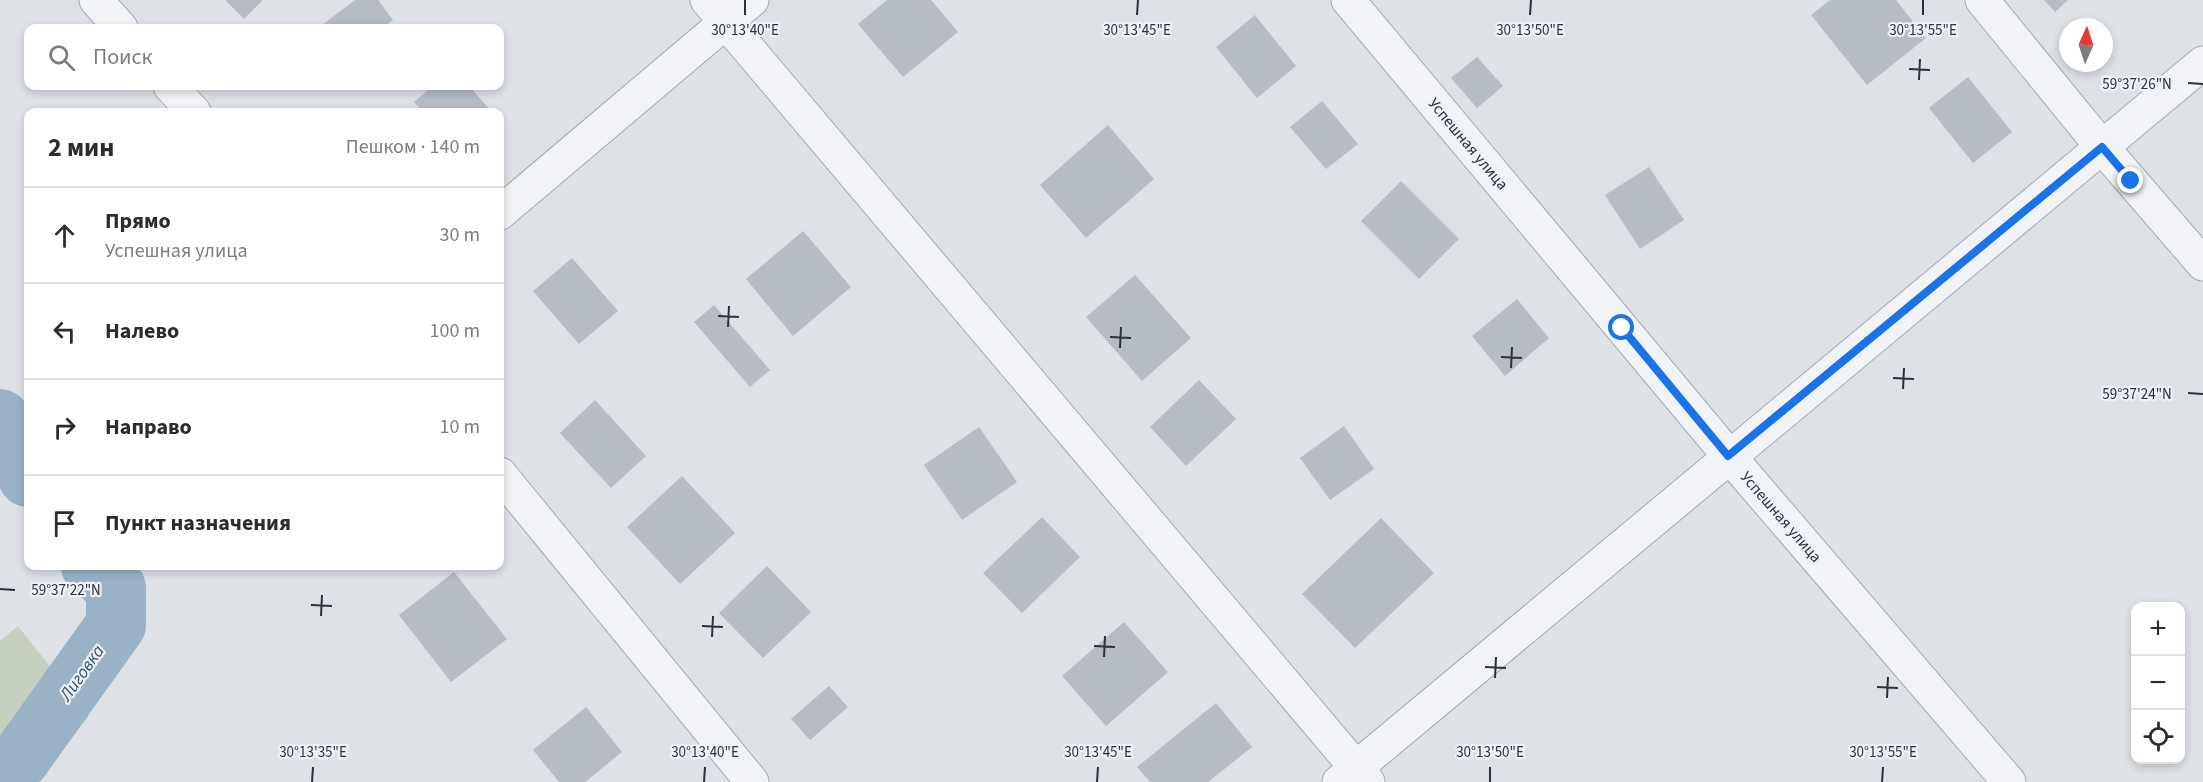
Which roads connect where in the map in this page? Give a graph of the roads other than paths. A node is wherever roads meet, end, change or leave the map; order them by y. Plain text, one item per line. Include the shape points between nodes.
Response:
1 (96, 0) edge
2 (752, 0) edge
3 (1348, 0) edge
4 (1982, 0) edge
5 (717, 11) edge
6 (117, 24) edge
7 (2203, 63) edge
8 (174, 90) edge
9 (190, 108) edge
10 (2102, 147) junction
11 (504, 209) edge
12 (2203, 264) edge
13 (1728, 456) junction
14 (504, 479) edge
15 (1354, 777) edge
16 (752, 782) edge
17 (2009, 782) edge

1 - 6 street
2 - 5 street
3 - 13 street, Успешная улица
4 - 10 street
5 - 11 street
5 - 15 street
7 - 10 street
8 - 9 street
10 - 12 street
10 - 13 street
13 - 15 street
13 - 17 street, Успешная улица
14 - 16 street

